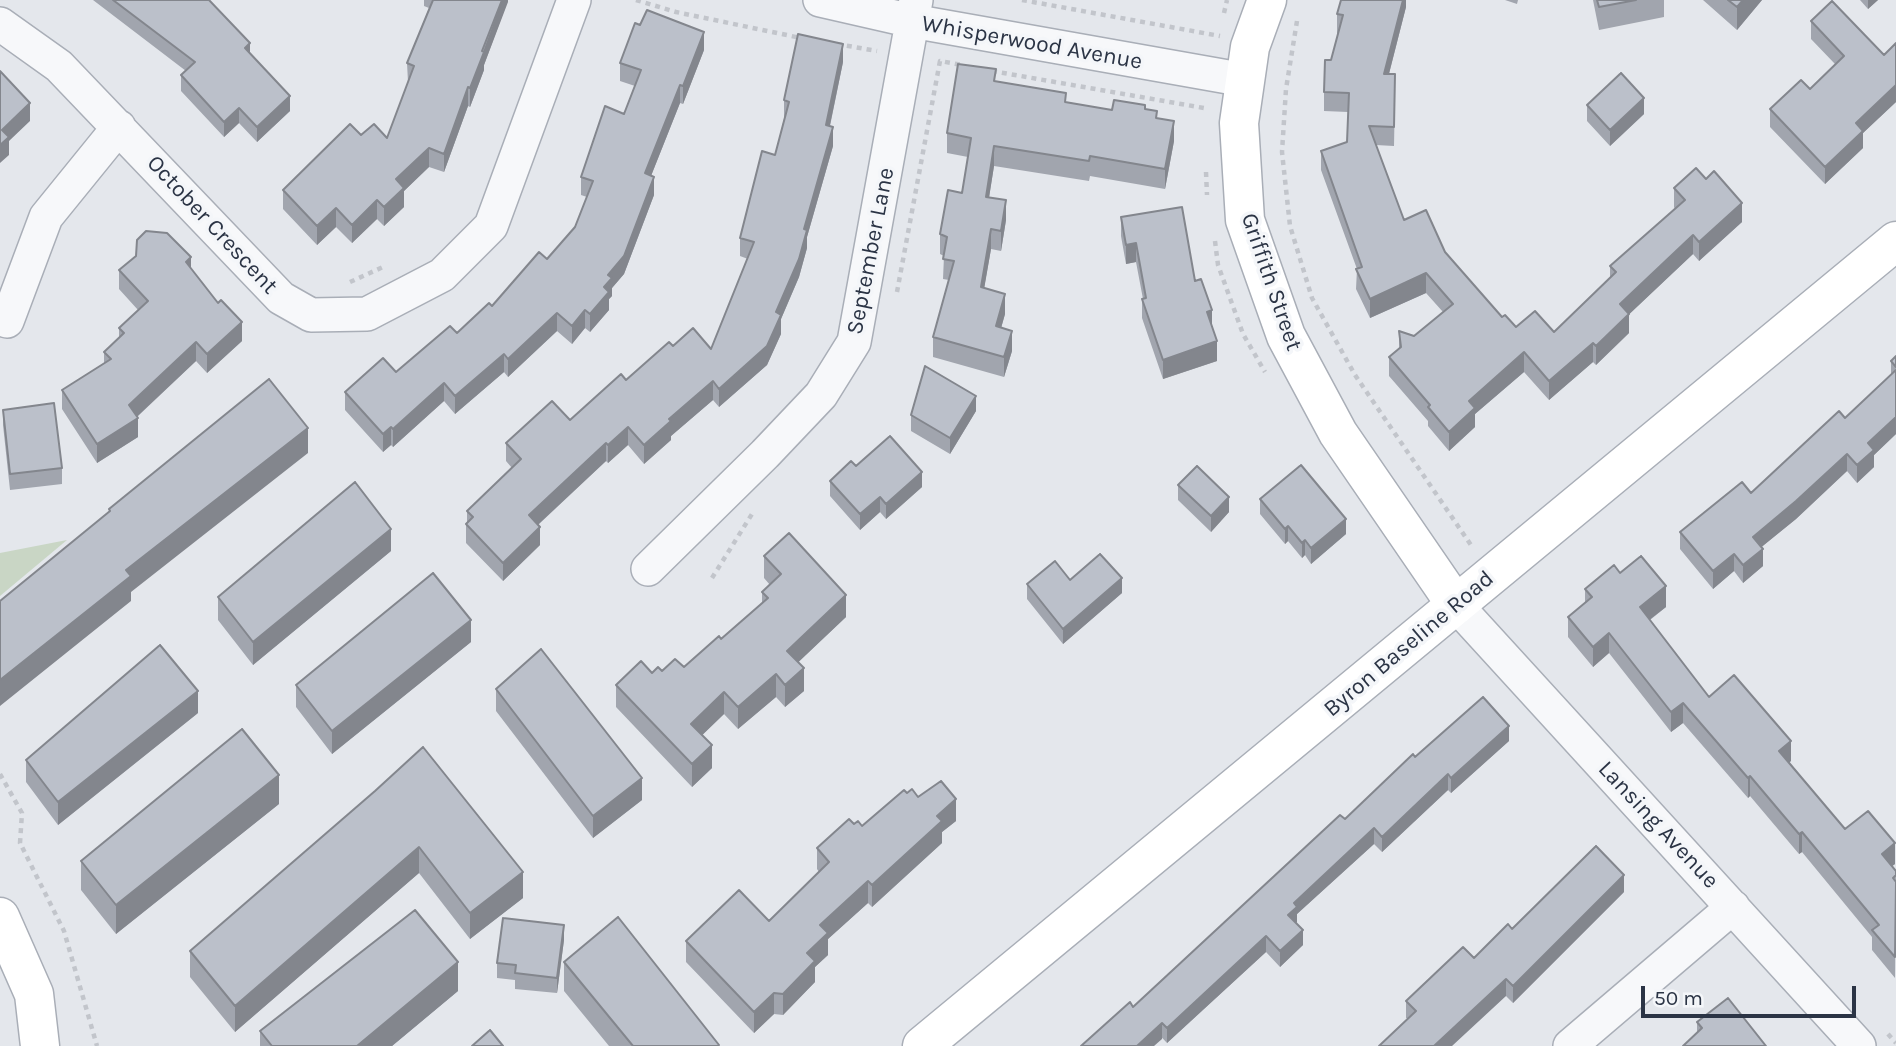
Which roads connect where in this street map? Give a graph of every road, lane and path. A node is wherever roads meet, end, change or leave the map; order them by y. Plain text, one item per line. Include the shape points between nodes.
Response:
1 (574, 0) edge
2 (636, 0) edge
3 (820, 0) edge
4 (1021, 0) edge
5 (1227, 0) edge
6 (1283, 7) edge
7 (914, 11) edge
8 (0, 24) edge
9 (802, 38) edge
10 (829, 43) edge
11 (881, 52) dead end
12 (967, 66) edge
13 (980, 69) edge
14 (1245, 80) junction
15 (1205, 122) dead end
16 (119, 127) junction
17 (1205, 161) dead end
18 (1208, 200) dead end
19 (1214, 239) dead end
20 (1896, 241) edge
21 (387, 265) dead end
22 (343, 284) dead end
23 (897, 293) dead end
24 (7, 321) dead end
25 (1271, 378) dead end
26 (758, 509) dead end
27 (648, 569) dead end
28 (1492, 576) junction
29 (712, 578) dead end
30 (1456, 605) junction
31 (0, 774) edge
32 (1733, 907) junction
33 (0, 917) edge
34 (40, 1046) edge
35 (97, 1046) edge
36 (922, 1046) edge
37 (1570, 1046) edge
38 (1859, 1046) edge

1 - 16 street, October Crescent via 491,226 442,275 367,314 311,315 281,298
2 - 9 path
3 - 7 street, Whisperwood Avenue
4 - 5 path via 1220,36
6 - 14 main road, Griffith Street via 1250,47
6 - 28 path via 1286,89 1282,152 1290,226 1312,298 1355,375
7 - 14 street, Whisperwood Avenue
7 - 27 street, September Lane via 854,342 821,395
8 - 16 street, October Crescent via 59,66
10 - 11 path
12 - 23 path via 940,61
13 - 15 path via 1205,108
14 - 30 main road, Griffith Street via 1239,124 1245,220 1286,336 1338,433
16 - 24 street via 46,217
17 - 18 path
19 - 25 path via 1243,334
20 - 28 main road, Byron Baseline Road
21 - 22 path
26 - 29 path
28 - 30 main road, Byron Baseline Road
30 - 32 street, Lansing Avenue
30 - 36 main road, Byron Baseline Road
31 - 35 path via 22,813 20,843 64,930
32 - 37 street
32 - 38 street, Lansing Avenue
33 - 34 main road via 34,994

